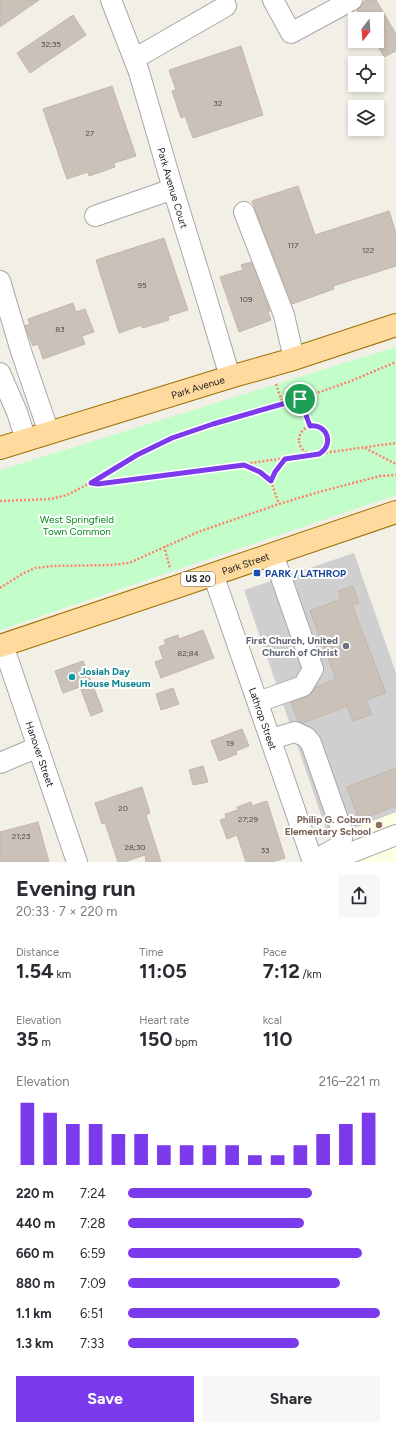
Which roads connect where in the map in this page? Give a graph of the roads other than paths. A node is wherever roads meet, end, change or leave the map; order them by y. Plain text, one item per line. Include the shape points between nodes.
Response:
1 (111, 0) edge
2 (273, 0) edge
3 (352, 0) edge
4 (226, 6) dead end
5 (134, 59) junction
6 (173, 189) junction
7 (244, 212) dead end
8 (95, 216) dead end
9 (0, 280) edge
10 (396, 325) edge
11 (294, 359) junction
12 (0, 373) edge
13 (230, 377) junction
14 (48, 433) junction
15 (26, 440) junction
16 (0, 448) edge
17 (396, 512) edge
18 (273, 554) junction
19 (214, 574) junction
20 (1, 646) edge
21 (258, 702) junction
22 (271, 739) junction
23 (38, 747) junction
24 (0, 763) edge
25 (396, 835) edge
26 (77, 862) edge
27 (318, 862) edge

1 - 5 street, Park Avenue Court
2 - 3 street via 291,33
4 - 5 street
5 - 6 street, Park Avenue Court
6 - 8 street
6 - 13 street, Park Avenue Court
7 - 11 street via 284,315
9 - 14 street
10 - 11 main road, Park Avenue
11 - 13 main road, Park Avenue
12 - 15 street
13 - 14 main road, Park Avenue
14 - 15 main road, Park Avenue
15 - 16 main road, Park Avenue
17 - 18 main road, Park Street / US 20
18 - 19 main road, Park Street / US 20
18 - 21 street via 313,669 303,686
19 - 20 main road, Park Street / US 20
19 - 21 street, Lathrop Street
20 - 23 street, Hanover Street
21 - 22 street, Lathrop Street
22 - 27 street, Lathrop Street
22 - 27 street via 295,732 306,737 314,750 343,834 338,847
23 - 24 street
23 - 26 street, Hanover Street
25 - 27 street

